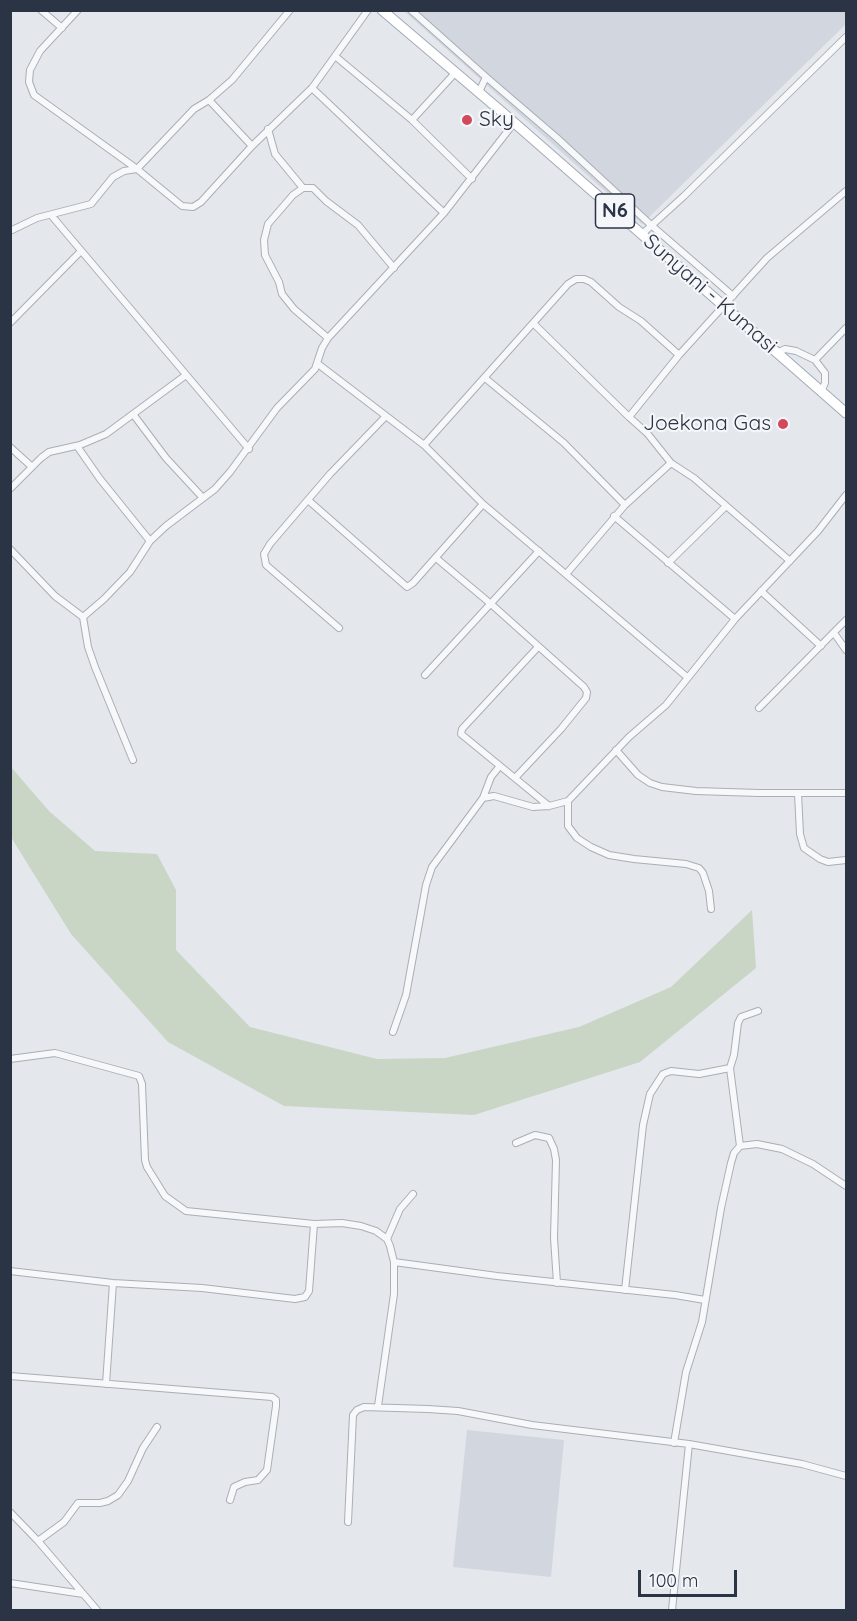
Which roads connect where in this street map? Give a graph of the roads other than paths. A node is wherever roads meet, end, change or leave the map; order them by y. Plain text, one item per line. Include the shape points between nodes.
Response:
1 (41, 10) edge
2 (78, 10) edge
3 (290, 10) edge
4 (368, 10) edge
5 (382, 10) edge
6 (411, 10) edge
7 (62, 28) junction
8 (846, 37) edge
9 (335, 56) junction
10 (456, 72) junction
11 (486, 77) junction
12 (312, 88) junction
13 (479, 92) junction
14 (209, 100) junction
15 (411, 120) junction
16 (514, 123) junction
17 (268, 129) junction
18 (252, 146) junction
19 (137, 169) junction
20 (472, 179) junction
21 (303, 188) junction
22 (846, 191) edge
23 (444, 213) junction
24 (51, 215) junction
25 (651, 225) junction
26 (10, 231) edge
27 (641, 235) junction
28 (81, 251) junction
29 (394, 268) junction
30 (733, 296) junction
31 (724, 306) junction
32 (10, 322) edge
33 (534, 324) junction
34 (846, 328) edge
35 (328, 338) junction
36 (777, 353) junction
37 (679, 355) junction
38 (815, 360) junction
39 (318, 364) junction
40 (186, 375) junction
41 (484, 378) junction
42 (821, 392) junction
43 (846, 413) edge
44 (133, 414) junction
45 (386, 416) junction
46 (629, 417) junction
47 (77, 446) junction
48 (424, 446) junction
49 (10, 447) edge
50 (249, 449) junction
51 (672, 463) junction
52 (32, 466) junction
53 (10, 489) edge
54 (846, 495) edge
55 (203, 498) junction
56 (308, 500) junction
57 (483, 504) junction
58 (625, 505) junction
59 (726, 506) junction
60 (614, 516) junction
61 (150, 541) junction
62 (10, 549) edge
63 (539, 551) junction
64 (436, 558) junction
65 (790, 561) junction
66 (668, 563) junction
67 (567, 573) junction
68 (761, 591) junction
69 (491, 604) junction
70 (83, 617) junction
71 (735, 619) junction
72 (846, 620) edge
73 (339, 628) dead end
74 (834, 633) junction
75 (821, 646) junction
76 (538, 647) junction
77 (846, 650) edge
78 (425, 675) dead end
79 (687, 677) junction
80 (759, 708) dead end
81 (616, 750) junction
82 (133, 760) dead end
83 (499, 767) junction
84 (515, 778) junction
85 (798, 793) junction
86 (846, 793) edge
87 (483, 798) junction
88 (568, 801) junction
89 (549, 806) junction
90 (846, 860) edge
91 (711, 909) dead end
92 (758, 1011) dead end
93 (393, 1032) dead end
94 (11, 1060) edge
95 (730, 1068) junction
96 (516, 1143) dead end
97 (740, 1146) junction
98 (846, 1186) edge
99 (413, 1194) dead end
100 (314, 1224) junction
101 (387, 1239) junction
102 (394, 1262) junction
103 (10, 1271) edge
104 (113, 1283) junction
105 (557, 1283) junction
106 (626, 1290) junction
107 (705, 1300) junction
108 (10, 1376) edge
109 (106, 1384) junction
110 (378, 1406) junction
111 (157, 1426) dead end
112 (674, 1443) junction
113 (688, 1444) junction
114 (846, 1476) edge
115 (230, 1500) dead end
116 (10, 1512) edge
117 (348, 1522) dead end
118 (38, 1541) junction
119 (10, 1583) edge
120 (82, 1594) junction
121 (97, 1611) edge
122 (672, 1611) edge

1 - 7 street
2 - 7 street
3 - 14 street via 232,80
4 - 9 street
5 - 10 main road, Sunyani - Kumasi / N6
6 - 11 street
7 - 19 street via 40,51 30,70 34,95
8 - 25 street
9 - 12 street
9 - 15 street
10 - 13 main road, Sunyani - Kumasi / N6
10 - 15 street
11 - 13 street
11 - 25 street
12 - 17 street
12 - 23 street
13 - 16 main road, Sunyani - Kumasi / N6
14 - 18 street
14 - 19 street via 194,109
15 - 20 street
16 - 20 street
16 - 27 main road, Sunyani - Kumasi / N6
17 - 18 street
17 - 21 street via 274,154
18 - 19 street via 193,207 182,206
19 - 24 street via 112,177 91,204
20 - 23 street
21 - 29 street via 313,189 358,225
21 - 35 street via 268,224 265,255 282,294
22 - 30 street via 767,258
23 - 29 street
24 - 26 street
24 - 28 street
25 - 27 street
25 - 30 street
27 - 31 main road, Sunyani - Kumasi / N6
28 - 32 street
28 - 40 street
29 - 35 street
30 - 31 street
31 - 36 main road, Sunyani - Kumasi / N6
31 - 37 street
33 - 37 street via 568,284 584,279
33 - 41 street
33 - 46 street
34 - 38 street
35 - 39 street
36 - 38 street via 785,349 796,351
36 - 42 main road, Sunyani - Kumasi / N6
37 - 46 street
38 - 42 street via 825,373
39 - 45 street
39 - 50 street via 277,408
40 - 44 street
40 - 50 street
41 - 48 street
41 - 58 street via 556,436
42 - 43 main road, Sunyani - Kumasi / N6
44 - 47 street via 106,434
44 - 55 street
45 - 48 street
45 - 56 street
46 - 51 street
47 - 52 street via 49,452
47 - 61 street
48 - 57 street
49 - 52 street
50 - 55 street
51 - 58 street
51 - 59 street
52 - 53 street
54 - 65 street
55 - 61 street
56 - 64 street via 405,586 410,586
56 - 73 street via 270,544 264,554 266,565
57 - 63 street
57 - 64 street
58 - 60 street
59 - 65 street
59 - 66 street
60 - 66 street
60 - 67 street
61 - 70 street via 130,572
62 - 70 street via 55,596
63 - 67 street
63 - 69 street
64 - 69 street
65 - 68 street
66 - 71 street
67 - 79 street
68 - 71 street
68 - 75 street
69 - 76 street
69 - 78 street
70 - 82 street via 88,647
71 - 79 street
72 - 74 street
74 - 75 street
74 - 77 street
75 - 80 street
76 - 83 street via 462,729 461,734
76 - 84 street via 584,687 586,698
79 - 81 street via 666,705
81 - 85 street via 638,775 662,787
81 - 88 street
83 - 84 street
83 - 87 street
84 - 89 street
85 - 86 street
85 - 90 street via 804,848 828,862
87 - 89 street via 494,796 533,807
87 - 93 street via 432,867 406,995
88 - 89 street
88 - 91 street via 568,826 591,847 618,856 699,868 709,891
92 - 95 street via 741,1017 738,1023
94 - 100 street via 55,1053 139,1076 147,1167 165,1196 186,1211
95 - 97 street
95 - 106 street via 699,1074 671,1071 663,1074 650,1094 643,1125
96 - 105 street via 535,1135 549,1138 554,1149
97 - 98 street via 758,1144 782,1149
97 - 107 street via 731,1162
99 - 101 street via 400,1209
100 - 101 street via 342,1223 376,1231
100 - 104 street via 309,1291 304,1297
101 - 102 street
102 - 105 street
102 - 110 street via 394,1294
103 - 104 street
104 - 109 street
105 - 106 street
106 - 107 street
107 - 112 street via 698,1340 686,1372
108 - 109 street
109 - 115 street via 276,1400 267,1470 258,1480 234,1487
110 - 112 street via 458,1412
110 - 117 street via 364,1407 353,1415
111 - 118 street via 118,1495 100,1503 78,1503 63,1522
112 - 113 street
113 - 114 street via 802,1464
113 - 122 street
116 - 118 street
118 - 120 street
119 - 120 street
120 - 121 street

